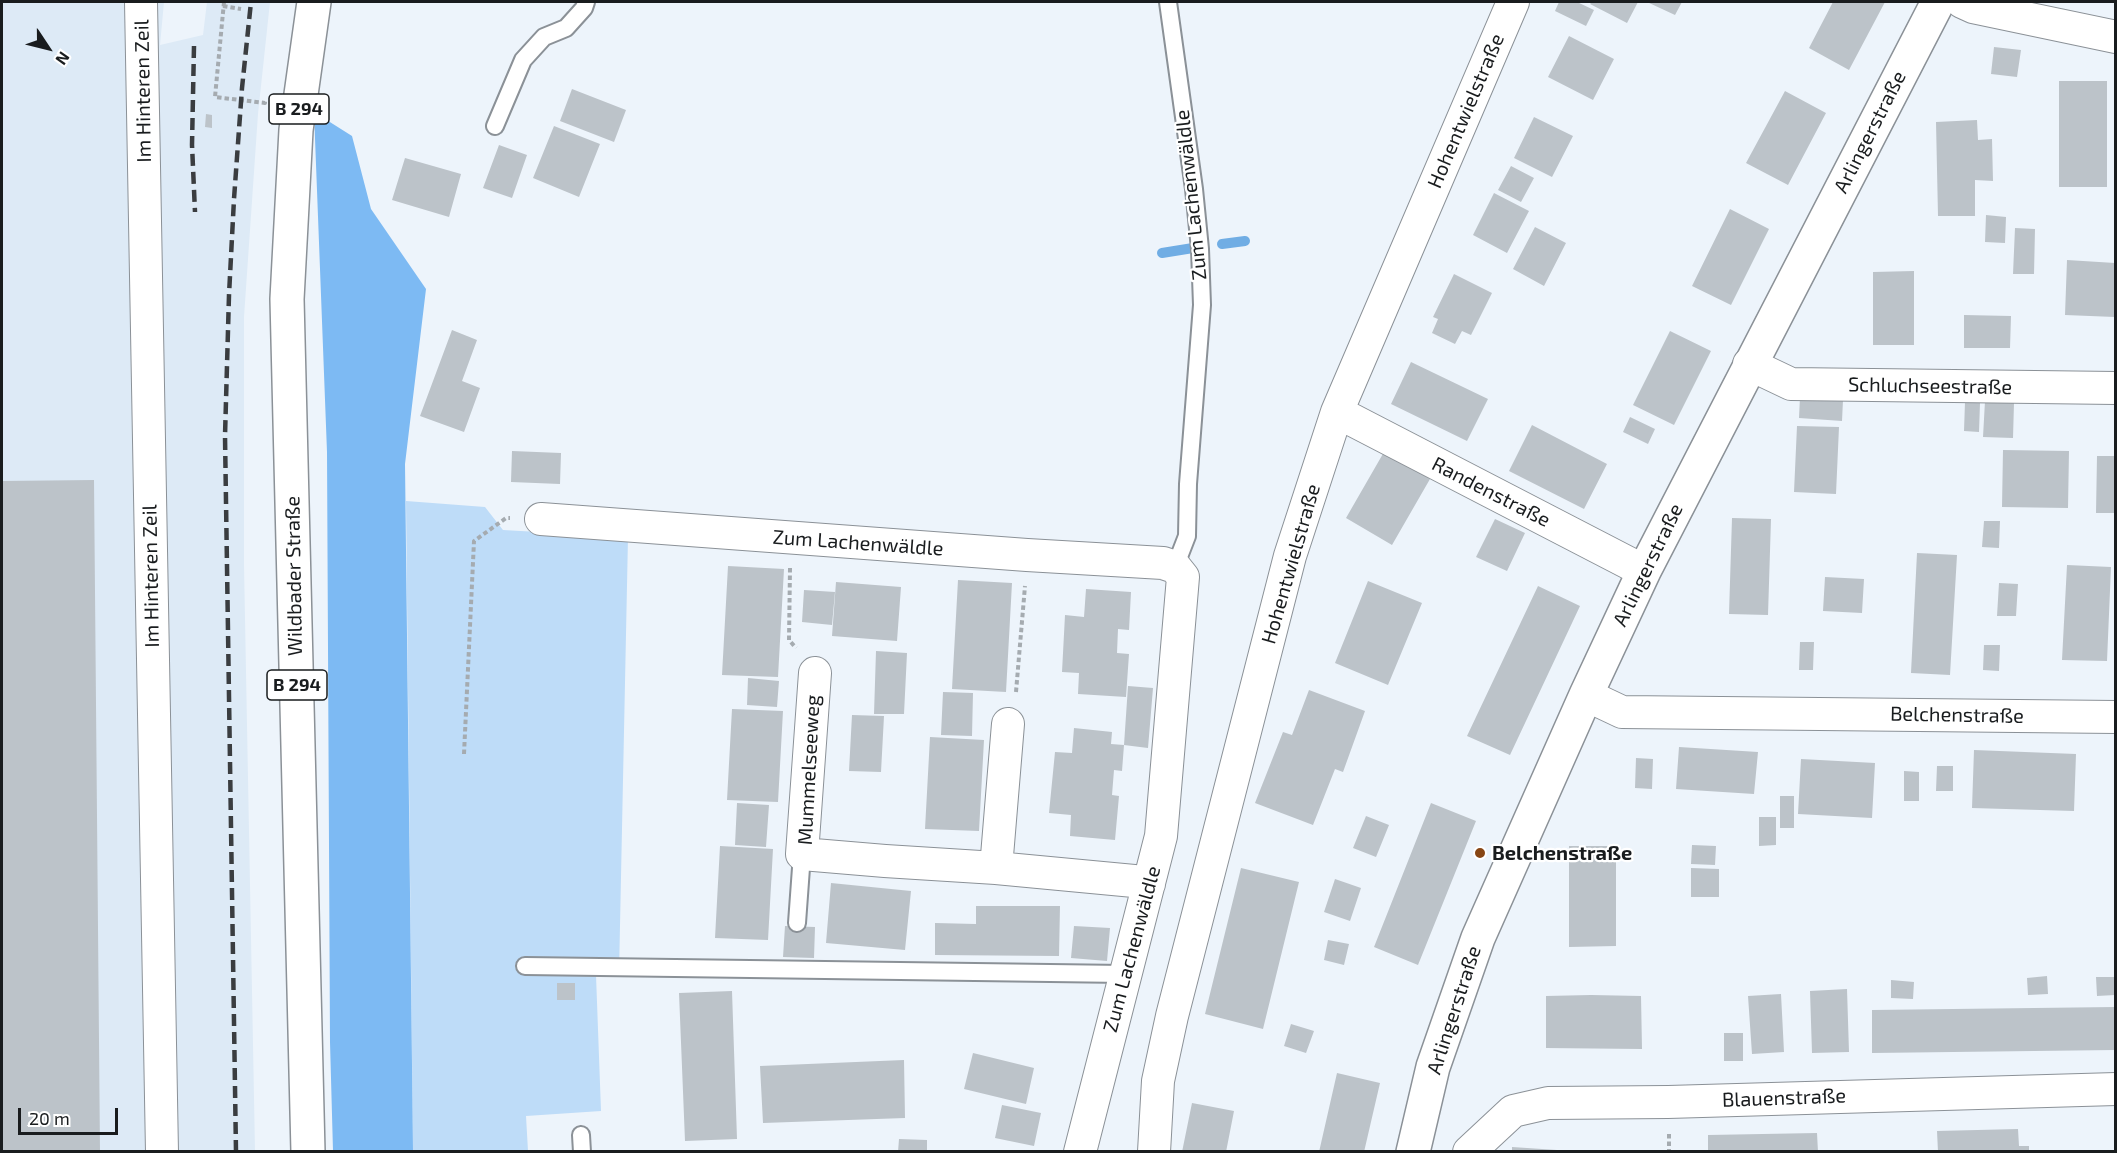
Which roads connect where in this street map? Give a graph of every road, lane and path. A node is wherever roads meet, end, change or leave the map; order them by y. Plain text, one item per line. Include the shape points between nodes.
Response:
1 (141, 2) edge
2 (314, 2) edge
3 (586, 2) edge
4 (1168, 2) edge
5 (1513, 2) edge
6 (1938, 2) edge
7 (1962, 2) edge
8 (223, 4) edge
9 (241, 9) dead end
10 (2115, 37) edge
11 (265, 103) dead end
12 (495, 126) dead end
13 (1749, 364) junction
14 (2115, 388) edge
15 (1337, 412) junction
16 (541, 519) joint
17 (790, 561) dead end
18 (1175, 567) junction
19 (1644, 571) junction
20 (1025, 580) dead end
21 (815, 673) joint
22 (1586, 695) junction
23 (2115, 717) edge
24 (1008, 724) joint
25 (464, 754) dead end
26 (802, 854) junction
27 (996, 868) junction
28 (1149, 884) junction
29 (797, 923) dead end
30 (525, 966) dead end
31 (1125, 974) junction
32 (2115, 1089) edge
33 (162, 1152) edge
34 (308, 1152) edge
35 (1080, 1152) edge
36 (1154, 1152) edge
37 (1413, 1152) edge
38 (1469, 1152) edge

1 - 33 street, Im Hinteren Zeil
2 - 34 main road, Wildbader Straße / B 294 via 296,130 287,299
3 - 12 lane via 566,28 544,37 523,60
4 - 18 lane, Zum Lachenwäldle via 1194,189 1202,305 1187,536
5 - 15 street, Hohentwielstraße
6 - 13 main road, Arlingerstraße
7 - 10 street
8 - 9 path
8 - 11 path via 214,97
13 - 14 street, Schluchseestraße via 1791,384
13 - 19 main road, Arlingerstraße
15 - 19 street, Randenstraße
15 - 36 street, Hohentwielstraße via 1290,556 1172,1016 1158,1082
16 - 18 street, Zum Lachenwäldle via 1163,563
16 - 25 path via 506,518 474,541
17 - 21 path via 789,640
18 - 28 street, Zum Lachenwäldle via 1183,576 1161,836
19 - 22 main road, Arlingerstraße
20 - 24 path via 1015,705
21 - 26 street, Mummelseeweg
22 - 23 street, Belchenstraße via 1622,711
22 - 37 main road, Arlingerstraße via 1478,938 1433,1067
24 - 27 street
26 - 27 street, Mummelseeweg
26 - 29 lane
27 - 28 street, Mummelseeweg
28 - 31 street, Zum Lachenwäldle
30 - 31 lane
31 - 35 street, Zum Lachenwäldle
32 - 38 street, Blauenstraße via 1548,1102 1513,1112

